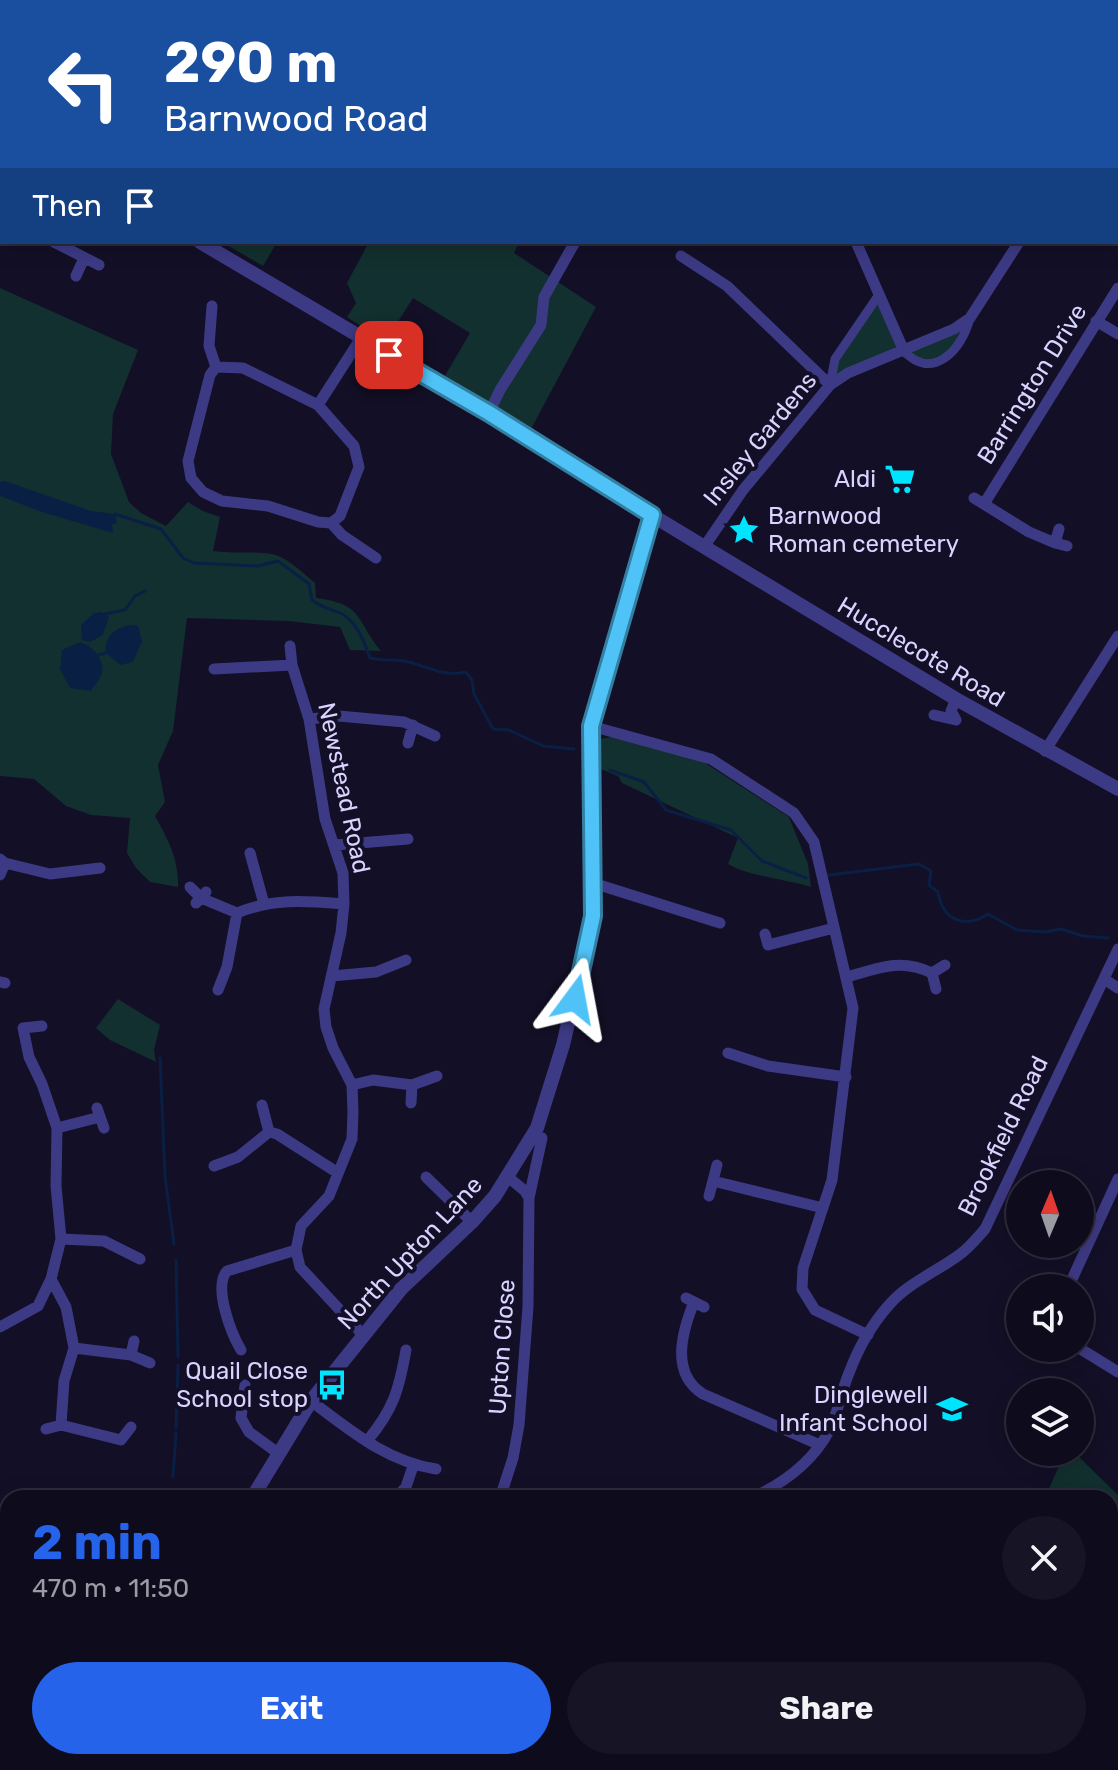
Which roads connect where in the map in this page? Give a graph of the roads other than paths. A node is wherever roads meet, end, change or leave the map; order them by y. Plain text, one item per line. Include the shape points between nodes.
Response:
1 (58, 244) edge
2 (203, 244) edge
3 (574, 244) edge
4 (857, 244) edge
5 (1018, 244) edge
6 (681, 256) dead end
7 (84, 258) junction
8 (99, 265) dead end
9 (76, 276) dead end
10 (1118, 288) edge
11 (878, 296) junction
12 (212, 306) dead end
13 (970, 318) junction
14 (1096, 321) junction
15 (1118, 334) edge
16 (361, 338) junction
17 (904, 351) junction
18 (216, 367) junction
19 (830, 385) junction
20 (318, 405) junction
21 (489, 413) junction
22 (652, 515) junction
23 (331, 523) junction
24 (1059, 529) dead end
25 (704, 547) junction
26 (376, 558) dead end
27 (1118, 636) edge
28 (290, 646) dead end
29 (292, 665) junction
30 (214, 669) dead end
31 (956, 699) junction
32 (934, 715) dead end
33 (309, 719) junction
34 (413, 725) junction
35 (591, 726) junction
36 (435, 736) dead end
37 (408, 743) dead end
38 (1045, 751) junction
39 (1118, 789) edge
40 (402, 842) dead end
41 (335, 845) junction
42 (250, 852) dead end
43 (2, 865) edge
44 (100, 868) dead end
45 (593, 883) junction
46 (190, 887) dead end
47 (264, 904) junction
48 (344, 904) junction
49 (237, 913) junction
50 (720, 923) dead end
51 (834, 928) junction
52 (768, 945) dead end
53 (1118, 949) edge
54 (406, 960) dead end
55 (945, 965) dead end
56 (932, 973) junction
57 (332, 976) junction
58 (847, 977) junction
59 (1104, 979) junction
60 (1118, 988) edge
61 (936, 989) dead end
62 (218, 990) dead end
63 (42, 1026) dead end
64 (728, 1053) dead end
65 (437, 1076) dead end
66 (846, 1077) junction
67 (352, 1085) junction
68 (412, 1085) junction
69 (411, 1103) dead end
70 (262, 1105) dead end
71 (100, 1117) dead end
72 (57, 1128) junction
73 (269, 1132) junction
74 (542, 1138) dead end
75 (717, 1165) dead end
76 (214, 1166) dead end
77 (338, 1173) junction
78 (426, 1177) dead end
79 (508, 1177) junction
80 (1118, 1179) edge
81 (713, 1181) junction
82 (709, 1196) dead end
83 (529, 1198) junction
84 (823, 1208) junction
85 (472, 1222) junction
86 (61, 1239) junction
87 (296, 1250) junction
88 (140, 1259) dead end
89 (1074, 1274) edge
90 (51, 1279) junction
91 (695, 1302) dead end
92 (0, 1327) edge
93 (363, 1335) junction
94 (868, 1335) junction
95 (134, 1341) dead end
96 (74, 1348) junction
97 (241, 1350) dead end
98 (406, 1350) dead end
99 (131, 1355) junction
100 (1094, 1357) edge
101 (150, 1363) dead end
102 (1118, 1372) edge
103 (245, 1385) dead end
104 (311, 1401) junction
105 (61, 1425) junction
106 (131, 1427) dead end
107 (46, 1429) dead end
108 (367, 1441) junction
109 (820, 1445) junction
110 (278, 1453) junction
111 (413, 1466) junction
112 (436, 1469) dead end
113 (258, 1490) edge
114 (403, 1490) edge
115 (503, 1490) edge
116 (767, 1490) edge

1 - 7 street
2 - 16 street, Hucclecote Road
3 - 21 street via 544,297 541,325
4 - 11 street
5 - 13 street, Insley Gardens
6 - 19 street via 727,286
7 - 8 street
7 - 9 street
10 - 14 street, Barrington Drive
11 - 17 street
11 - 19 street via 835,359
12 - 18 street via 209,346
13 - 17 street, Insley Gardens
13 - 17 street, Insley Gardens via 956,349 944,360 913,362
14 - 15 street
14 - 24 street, Barrington Drive via 979,501 1029,532 1061,544
16 - 20 street
16 - 21 street, Hucclecote Road
17 - 19 street, Insley Gardens
18 - 20 street via 243,368
18 - 23 street via 188,461 191,478 203,492 222,501 268,506
19 - 25 street, Insley Gardens via 743,490
20 - 23 street via 354,446 359,467 340,516
21 - 22 street, Hucclecote Road
22 - 25 street, Hucclecote Road
22 - 35 street, North Upton Lane
23 - 26 street
25 - 31 street, Hucclecote Road
27 - 38 street
28 - 29 street, Newstead Road
29 - 30 street
29 - 33 street, Newstead Road
31 - 32 street via 951,711 956,720
31 - 38 street, Hucclecote Road
33 - 34 street via 339,716
33 - 41 street, Newstead Road via 325,819
34 - 36 street
34 - 37 street
35 - 45 street, North Upton Lane
35 - 51 street via 711,759 794,813 814,842
38 - 39 street, Hucclecote Road
40 - 41 street
41 - 48 street, Newstead Road
42 - 47 street
43 - 44 street via 50,874
45 - 50 street
45 - 79 street, North Upton Lane via 593,916 556,1072 537,1128
46 - 49 street via 201,898
47 - 48 street
47 - 49 street
48 - 57 street, Newstead Road
49 - 62 street
51 - 52 street
51 - 58 street
53 - 59 street, Brookfield Road
54 - 57 street via 376,972
55 - 56 street
56 - 58 street via 907,964
56 - 61 street
57 - 67 street, Newstead Road via 324,1009 326,1027
58 - 66 street via 853,1008
59 - 60 street
59 - 94 street, Brookfield Road via 985,1229 961,1254 902,1292
63 - 72 street via 23,1028
64 - 66 street via 768,1066
65 - 68 street
66 - 84 street via 836,1158
67 - 68 street via 373,1080
67 - 77 street, Newstead Road via 352,1139
68 - 69 street
70 - 73 street
71 - 72 street
72 - 86 street
73 - 76 street via 238,1157
73 - 77 street
74 - 83 street, Upton Close
75 - 81 street
77 - 87 street, Newstead Road via 329,1196 301,1226
78 - 85 street
79 - 83 street
79 - 85 street, North Upton Lane
80 - 89 street
81 - 82 street
81 - 84 street
83 - 115 street, Upton Close via 519,1425
84 - 94 street via 803,1268 802,1289 815,1310
85 - 93 street, North Upton Lane via 401,1289
86 - 88 street via 104,1241
86 - 90 street
87 - 93 street via 300,1267
87 - 97 street via 217,1274 225,1332
90 - 92 street via 38,1306
90 - 96 street via 66,1307
91 - 109 street via 682,1355 683,1371 695,1389
93 - 104 street, North Upton Lane
94 - 109 street, Brookfield Road
95 - 99 street
96 - 99 street
96 - 105 street via 64,1381
98 - 108 street via 393,1407
99 - 101 street
100 - 102 street
103 - 110 street via 241,1418 249,1432
104 - 108 street
104 - 110 street, North Upton Lane
105 - 106 street via 122,1446
105 - 107 street
108 - 111 street
109 - 116 street, Brookfield Road via 784,1481
110 - 113 street, North Upton Lane
111 - 112 street
111 - 114 street

